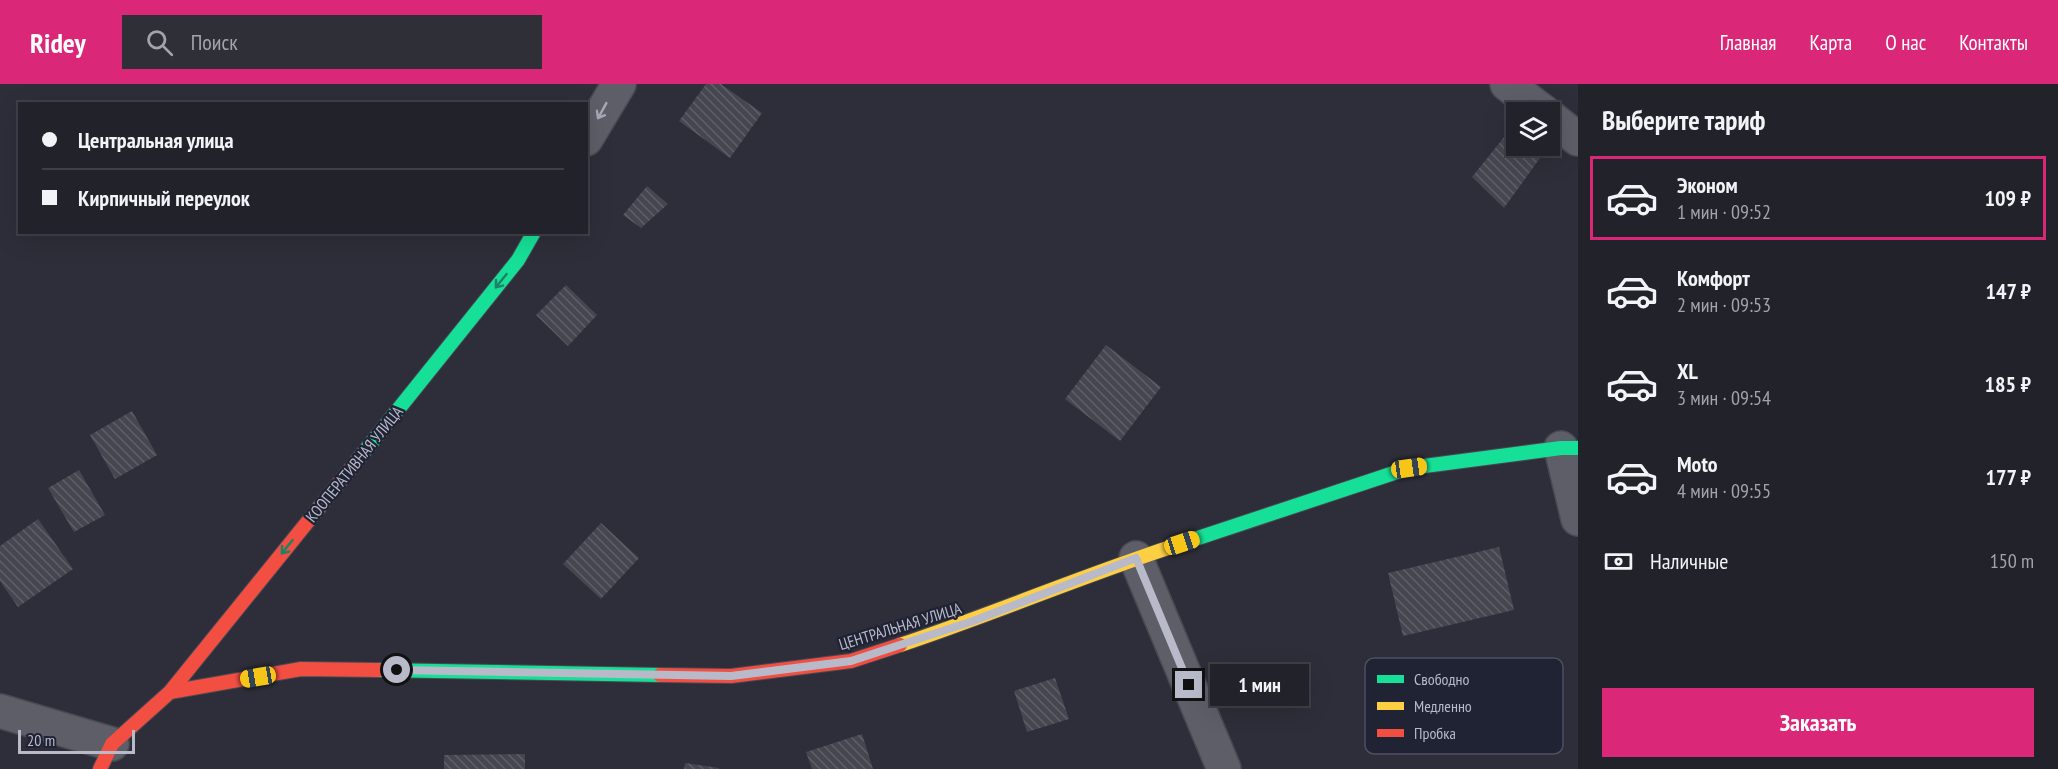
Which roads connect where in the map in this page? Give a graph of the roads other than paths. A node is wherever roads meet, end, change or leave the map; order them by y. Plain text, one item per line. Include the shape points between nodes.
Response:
1 (619, 84) edge
2 (1508, 84) edge
3 (1531, 102) edge
4 (1560, 125) edge
5 (588, 136) edge
6 (1578, 139) edge
7 (533, 234) edge
8 (1570, 448) edge
9 (1578, 519) edge
10 (1136, 558) junction
11 (170, 692) junction
12 (0, 711) edge
13 (106, 757) edge
14 (1224, 769) edge

1 -> 5 street
2 - 3 street
4 - 6 street
7 -> 11 street, КООПЕРАТИВНАЯ УЛИЦА via 518,260
8 - 9 street
8 - 10 street, ЦЕНТРАЛЬНАЯ УЛИЦА via 1409,468
10 - 11 street, ЦЕНТРАЛЬНАЯ УЛИЦА via 973,621 851,661 731,676 301,669
10 - 14 street
11 - 13 street, КООПЕРАТИВНАЯ УЛИЦА
12 - 13 street

